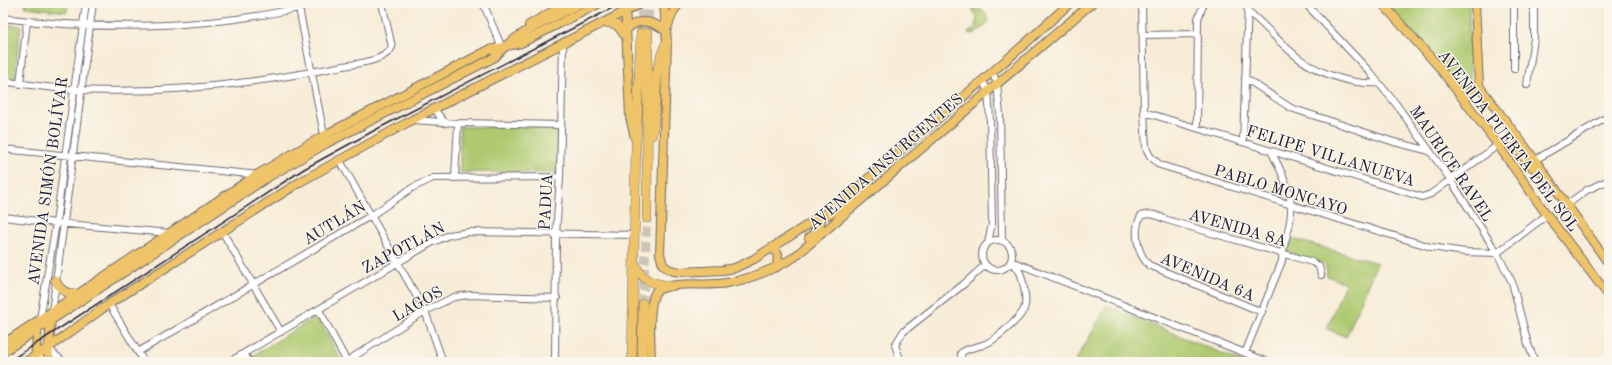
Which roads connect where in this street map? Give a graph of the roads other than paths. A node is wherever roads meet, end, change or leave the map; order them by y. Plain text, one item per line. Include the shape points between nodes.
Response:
1 (86, 3) edge
2 (93, 3) edge
3 (318, 3) edge
4 (382, 3) edge
5 (482, 3) edge
6 (567, 3) edge
7 (581, 3) edge
8 (600, 3) edge
9 (642, 3) edge
10 (664, 3) edge
11 (680, 3) edge
12 (1070, 3) edge
13 (1142, 3) edge
14 (1204, 3) edge
15 (1248, 3) edge
16 (1305, 3) edge
17 (1382, 3) edge
18 (1475, 3) edge
19 (1514, 3) edge
20 (1534, 3) edge
21 (1089, 4) edge
22 (298, 6) edge
23 (625, 7) edge
24 (1248, 11) junction
25 (3, 18) edge
26 (27, 21) junction
27 (604, 22) junction
28 (86, 26) junction
29 (627, 29) junction
30 (666, 31) junction
31 (1198, 34) junction
32 (1144, 35) junction
33 (627, 39) junction
34 (667, 42) junction
35 (563, 43) junction
36 (501, 45) junction
37 (1514, 69) dead end
38 (311, 72) junction
39 (992, 72) junction
40 (1245, 78) junction
41 (982, 80) junction
42 (3, 81) edge
43 (997, 83) junction
44 (1378, 83) junction
45 (20, 84) junction
46 (1527, 85) dead end
47 (1479, 86) junction
48 (78, 90) junction
49 (988, 91) junction
50 (1464, 99) junction
51 (434, 109) junction
52 (1144, 112) junction
53 (1609, 116) edge
54 (412, 120) junction
55 (445, 123) junction
56 (458, 123) junction
57 (561, 125) junction
58 (1197, 127) junction
59 (325, 140) junction
60 (1243, 142) junction
61 (636, 144) junction
62 (1498, 145) junction
63 (3, 150) edge
64 (1271, 150) junction
65 (1430, 151) junction
66 (69, 156) junction
67 (648, 158) junction
68 (340, 160) junction
69 (1535, 160) junction
70 (1543, 173) junction
71 (261, 176) junction
72 (455, 177) junction
73 (560, 177) junction
74 (1450, 179) junction
75 (1609, 180) edge
76 (876, 187) junction
77 (1566, 205) junction
78 (1292, 206) junction
79 (372, 215) junction
80 (822, 216) junction
81 (1141, 216) joint
82 (1547, 216) junction
83 (3, 217) edge
84 (647, 218) tunnel mouth
85 (59, 224) junction
86 (222, 231) junction
87 (173, 235) junction
88 (556, 235) junction
89 (634, 235) junction
90 (1002, 241) junction
91 (988, 243) junction
92 (773, 247) junction
93 (1282, 253) junction
94 (1497, 253) junction
95 (793, 258) junction
96 (634, 261) junction
97 (397, 262) junction
98 (1011, 262) junction
99 (1609, 264) edge
100 (985, 265) junction
101 (777, 267) junction
102 (723, 270) junction
103 (1321, 275) dead end
104 (55, 280) junction
105 (253, 285) junction
106 (697, 285) junction
107 (670, 286) junction
108 (81, 292) junction
109 (1609, 296) edge
110 (557, 298) junction
111 (110, 304) junction
112 (643, 304) tunnel mouth
113 (319, 310) junction
114 (425, 311) junction
115 (52, 312) junction
116 (1262, 312) junction
117 (40, 319) junction
118 (51, 321) junction
119 (37, 329) junction
120 (281, 332) junction
121 (3, 344) edge
122 (48, 348) junction
123 (3, 352) edge
124 (138, 352) junction
125 (244, 353) junction
126 (1245, 353) junction
127 (35, 359) edge
128 (25, 362) edge
129 (48, 362) edge
130 (63, 362) edge
131 (144, 362) edge
132 (229, 362) edge
133 (250, 362) edge
134 (347, 362) edge
135 (443, 362) edge
136 (555, 362) edge
137 (632, 362) edge
138 (642, 362) edge
139 (651, 362) edge
140 (901, 362) edge
141 (961, 362) edge
142 (1268, 362) edge
143 (1535, 362) edge

1 - 28 street, AVENIDA SIMÓN BOLÍVAR
2 - 28 street, AVENIDA SIMÓN BOLÍVAR
3 - 22 street
4 - 38 street via 392,47 390,53
5 - 36 street
6 - 36 main road
7 - 36 main road
8 - 36 main road via 521,43
9 - 23 main road
10 - 30 main road
11 - 30 main road via 674,10
12 - 39 main road, AVENIDA INSURGENTES
13 - 32 street, PABLO MONCAYO
14 - 31 street via 1198,19
15 - 24 street
16 - 44 street, MAURICE RAVEL
17 - 50 main road, AVENIDA PUERTA DEL SOL
18 - 47 main road, AVENIDA PUERTA DEL SOL
19 - 37 street
20 - 46 street via 1534,38
21 - 43 main road, AVENIDA INSURGENTES
22 - 28 street via 262,14 187,23
22 - 38 street
23 - 27 main road
23 - 29 main road
24 - 40 street
24 - 44 street via 1310,67 1347,81
25 - 26 street
26 - 28 street
26 - 45 street
27 - 33 main road via 619,26
27 - 35 main road
28 - 48 street, AVENIDA SIMÓN BOLÍVAR
29 - 30 main road via 631,24 644,21 658,24
29 - 33 main road
30 - 34 main road
31 - 32 street
31 - 58 street
32 - 52 street, PABLO MONCAYO
33 - 61 main road via 630,117
34 - 67 highway via 658,62 656,117
34 - 102 main road, AVENIDA INSURGENTES via 660,254 663,265 670,270
35 - 51 main road
35 - 57 street, PADUA
36 - 59 main road
36 - 59 main road via 495,57
38 - 48 street via 203,88 152,91
38 - 59 street
39 - 41 main road, AVENIDA INSURGENTES
39 - 43 street
40 - 60 street
40 - 65 street via 1291,108 1394,142
41 - 49 street
41 - 80 main road, AVENIDA INSURGENTES
42 - 45 street
43 - 49 main road, AVENIDA INSURGENTES
43 - 90 street
44 - 65 street, MAURICE RAVEL
45 - 48 street
47 - 50 main road
47 - 69 main road, AVENIDA PUERTA DEL SOL
48 - 66 street, AVENIDA SIMÓN BOLÍVAR
49 - 76 main road, AVENIDA INSURGENTES
49 - 91 street via 992,224
50 - 62 main road, AVENIDA PUERTA DEL SOL
51 - 54 main road
51 - 55 street
52 - 58 street, FELIPE VILLANUEVA
52 - 78 street, PABLO MONCAYO via 1146,148 1160,165
53 - 69 street
54 - 55 street
54 - 68 main road
55 - 56 street
56 - 57 street
56 - 72 street
57 - 73 street, PADUA
58 - 60 street, FELIPE VILLANUEVA
59 - 71 main road
60 - 64 street, FELIPE VILLANUEVA
61 - 67 highway via 645,33
61 - 89 highway
62 - 70 main road via 1512,145 1530,166
62 - 74 street, FELIPE VILLANUEVA
62 - 82 main road, AVENIDA PUERTA DEL SOL
63 - 66 street
64 - 74 street, FELIPE VILLANUEVA via 1422,197 1428,196
64 - 78 street
65 - 74 street, MAURICE RAVEL
66 - 71 street
66 - 85 street, AVENIDA SIMÓN BOLÍVAR
67 - 84 highway
68 - 79 street
68 - 86 main road
69 - 70 main road, AVENIDA PUERTA DEL SOL
70 - 77 main road, AVENIDA PUERTA DEL SOL
71 - 87 main road
72 - 73 street, AUTLÁN
72 - 79 street, AUTLÁN via 427,180
73 - 88 street, PADUA
74 - 94 street, MAURICE RAVEL
75 - 77 street
76 - 80 main road via 865,189 840,212
76 - 95 main road, AVENIDA INSURGENTES
77 - 99 main road, AVENIDA PUERTA DEL SOL
78 - 93 street
78 - 94 street, PABLO MONCAYO via 1430,247
79 - 97 street
79 - 105 street, AUTLÁN
80 - 92 main road, AVENIDA INSURGENTES
80 - 95 main road via 819,228 796,250
81 - 93 street, AVENIDA 8A via 1152,214
81 - 116 street, AVENIDA 6A via 1137,225 1140,252 1149,265
82 - 94 street
82 - 109 main road, AVENIDA PUERTA DEL SOL
83 - 85 street
85 - 87 street
85 - 104 street, AVENIDA SIMÓN BOLÍVAR
85 - 117 street, AVENIDA SIMÓN BOLÍVAR
86 - 105 street
86 - 111 main road
87 - 108 main road
87 - 118 main road
88 - 89 street, ZAPOTLÁN
88 - 97 street, ZAPOTLÁN via 458,232 437,240
88 - 110 street, PADUA
89 - 96 highway
90 - 91 street
90 - 98 street via 1011,252
91 - 100 street via 982,254
92 - 101 main road via 778,255
92 - 102 main road, AVENIDA INSURGENTES via 735,268
93 - 103 street, AVENIDA 8A via 1317,265
93 - 116 street via 1282,261
94 - 143 street, MAURICE RAVEL via 1512,282
95 - 101 main road, AVENIDA INSURGENTES
96 - 107 highway via 640,274 647,281
96 - 137 highway
97 - 113 street, ZAPOTLÁN
97 - 114 street
98 - 100 street via 997,270
98 - 126 street
98 - 141 street via 1020,271 1026,302 1022,314 992,340 966,349 961,353
100 - 140 street via 903,332 895,345
101 - 106 main road, AVENIDA INSURGENTES via 748,279 726,284
102 - 106 main road via 697,278
104 - 108 main road via 71,294
104 - 115 street, AVENIDA SIMÓN BOLÍVAR
105 - 120 street
105 - 124 street, AUTLÁN
106 - 107 main road, AVENIDA INSURGENTES
107 - 139 main road via 656,291 653,300
108 - 115 main road
110 - 114 street, LAGOS via 454,296
110 - 136 street, PADUA
111 - 122 main road
111 - 124 street
112 - 138 highway
113 - 120 street, ZAPOTLÁN
113 - 134 street
114 - 134 street, LAGOS
114 - 135 street
115 - 117 main road
115 - 118 main road, AVENIDA SIMÓN BOLÍVAR
116 - 126 street
117 - 119 main road, AVENIDA SIMÓN BOLÍVAR
117 - 121 main road
118 - 119 main road
118 - 122 main road, AVENIDA SIMÓN BOLÍVAR
119 - 123 main road
119 - 127 main road, AVENIDA SIMÓN BOLÍVAR
120 - 125 street, ZAPOTLÁN
122 - 127 main road
122 - 129 main road, AVENIDA SIMÓN BOLÍVAR
122 - 130 street
124 - 131 street
125 - 132 street, ZAPOTLÁN
125 - 133 street
126 - 142 street
127 - 128 main road
127 - 129 street

